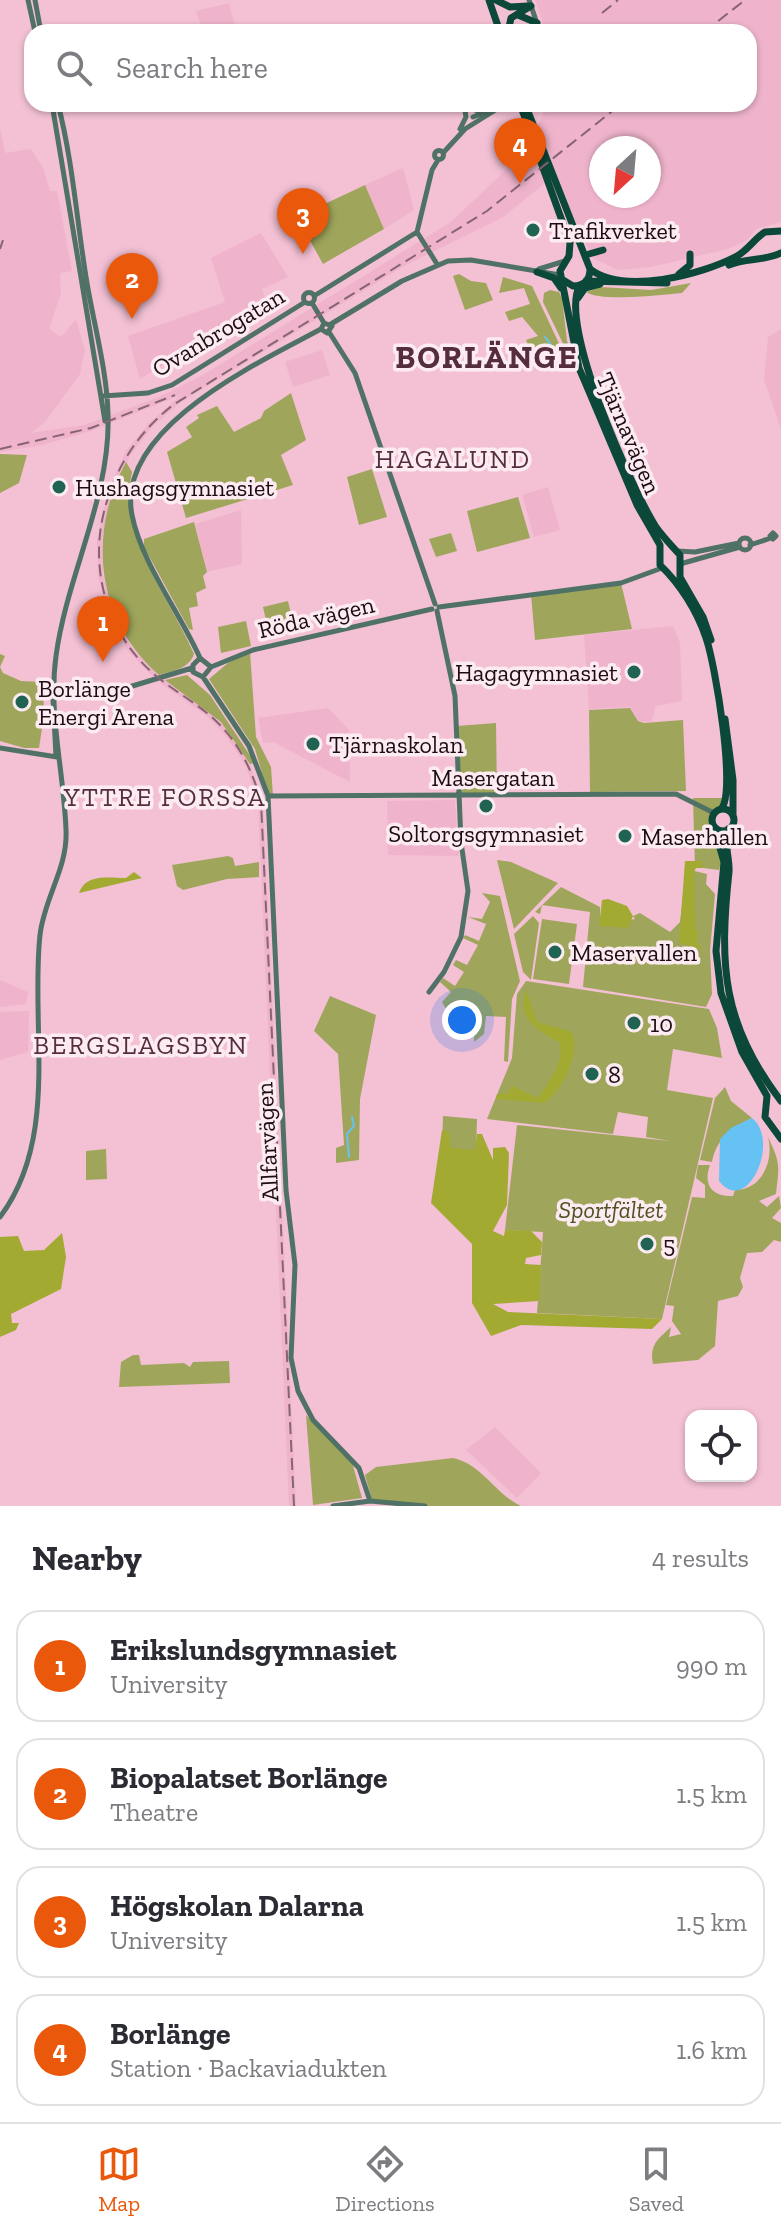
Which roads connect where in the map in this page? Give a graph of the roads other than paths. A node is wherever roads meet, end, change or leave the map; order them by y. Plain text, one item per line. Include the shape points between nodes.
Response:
1 (28, 0) edge
2 (35, 0) edge
3 (486, 0) edge
4 (496, 0) edge
5 (521, 0) edge
6 (530, 3) edge
7 (515, 11) junction
8 (537, 23) joint
9 (33, 24) edge
10 (40, 24) edge
11 (494, 24) edge
12 (509, 24) edge
13 (56, 112) edge
14 (56, 112) edge
15 (468, 112) edge
16 (487, 112) edge
17 (525, 112) edge
18 (483, 113) edge
19 (470, 120) junction
20 (551, 181) junction
21 (781, 231) edge
22 (418, 234) junction
23 (755, 242) junction
24 (567, 247) dead end
25 (603, 250) dead end
26 (781, 253) edge
27 (690, 254) dead end
28 (761, 256) junction
29 (566, 260) junction
30 (589, 262) junction
31 (437, 264) junction
32 (525, 269) junction
33 (537, 272) junction
34 (561, 277) junction
35 (669, 278) junction
36 (624, 279) junction
37 (583, 283) junction
38 (614, 283) junction
39 (314, 296) junction
40 (310, 303) junction
41 (571, 310) junction
42 (323, 324) junction
43 (331, 324) junction
44 (329, 332) junction
45 (104, 382) junction
46 (125, 395) junction
47 (104, 396) junction
48 (109, 415) junction
49 (106, 438) junction
50 (776, 535) edge
51 (739, 545) junction
52 (675, 550) junction
53 (660, 555) junction
54 (679, 566) junction
55 (664, 569) junction
56 (649, 571) junction
57 (436, 608) junction
58 (200, 658) junction
59 (211, 667) junction
60 (192, 668) junction
61 (203, 677) junction
62 (53, 682) junction
63 (54, 694) junction
64 (64, 695) junction
65 (56, 705) junction
66 (0, 748) edge
67 (57, 757) junction
68 (268, 796) junction
69 (460, 796) junction
70 (718, 811) junction
71 (733, 816) junction
72 (714, 827) junction
73 (728, 829) junction
74 (429, 992) dead end
75 (781, 1101) edge
76 (768, 1104) junction
77 (770, 1122) junction
78 (781, 1123) edge
79 (781, 1139) edge
80 (0, 1217) edge
81 (370, 1501) junction
82 (333, 1506) edge
83 (425, 1506) edge

1 - 9 street
2 - 10 street
3 - 11 highway
4 - 7 highway
5 - 7 highway
6 - 7 highway
6 - 8 street
7 - 8 highway
7 - 12 highway
13 - 45 street
14 - 47 street
15 - 19 street
16 - 19 street
17 - 20 highway
18 - 19 street
19 - 22 street via 443,157 436,158
20 - 24 highway
20 - 29 highway via 570,243
20 - 30 highway
20 - 36 highway via 592,262
21 - 23 highway via 768,231
22 - 31 street
22 - 39 street, Ovanbrogatan
23 - 28 highway
23 - 35 highway via 734,258
25 - 30 highway
26 - 28 highway
27 - 35 highway via 688,268
28 - 38 highway via 674,282
29 - 30 highway via 580,257
29 - 32 street
29 - 34 highway
30 - 36 highway via 601,275
30 - 37 highway
31 - 32 street via 458,259
31 - 43 street
32 - 33 street
33 - 34 street
33 - 41 highway via 557,280
34 - 37 highway via 569,285
34 - 41 highway, Tjärnavägen
35 - 36 highway
37 - 38 highway
37 - 41 highway, Tjärnavägen
38 - 41 highway via 585,288
39 - 40 street
39 - 40 street, Ovanbrogatan via 306,294
40 - 42 street
40 - 46 street, Ovanbrogatan via 172,385
41 - 52 highway, Tjärnavägen via 581,352 643,502
41 - 53 highway, Tjärnavägen via 579,368
42 - 43 street
42 - 44 street
42 - 58 street via 180,415 152,445 134,477 130,502 139,537
43 - 44 street
44 - 57 street via 355,373
45 - 46 street via 109,390
45 - 47 street
46 - 47 street, Ovanbrogatan
46 - 48 street via 113,401
47 - 48 street
47 - 49 street
48 - 49 street
49 - 62 street
50 - 51 street via 750,543 743,538
51 - 52 street
51 - 54 street
52 - 53 highway
52 - 54 highway
53 - 55 highway, Tjärnavägen
53 - 56 street
54 - 55 highway
54 - 71 highway via 714,649 732,762
55 - 56 street, Röda vägen
55 - 70 highway via 690,605 711,657 728,776 727,800
56 - 57 street, Röda vägen via 621,583
57 - 59 street, Röda vägen via 253,650
57 - 69 street via 453,678
58 - 59 street
58 - 60 street
59 - 61 street
60 - 61 street
60 - 64 street via 108,694
61 - 68 street, Allfarvägen via 249,746
62 - 63 street
62 - 64 street
63 - 64 street
63 - 65 street
63 - 67 street
64 - 65 street
65 - 67 street
66 - 67 street
67 - 80 street via 66,841 40,936 40,1046 32,1141 17,1190
68 - 69 street, Masergatan
68 - 81 street, Allfarvägen via 286,1190 295,1265 291,1358 298,1391 313,1420 359,1468
69 - 70 street, Masergatan via 676,794
69 - 74 street via 468,891 464,925 453,955
70 - 71 highway
70 - 72 highway
71 - 73 highway
72 - 73 highway
72 - 76 highway via 724,862 716,951 721,993
73 - 75 highway via 726,989 746,1048
75 - 76 highway
76 - 77 highway via 764,1113
77 - 78 highway
77 - 79 highway
81 - 82 street
81 - 83 street

